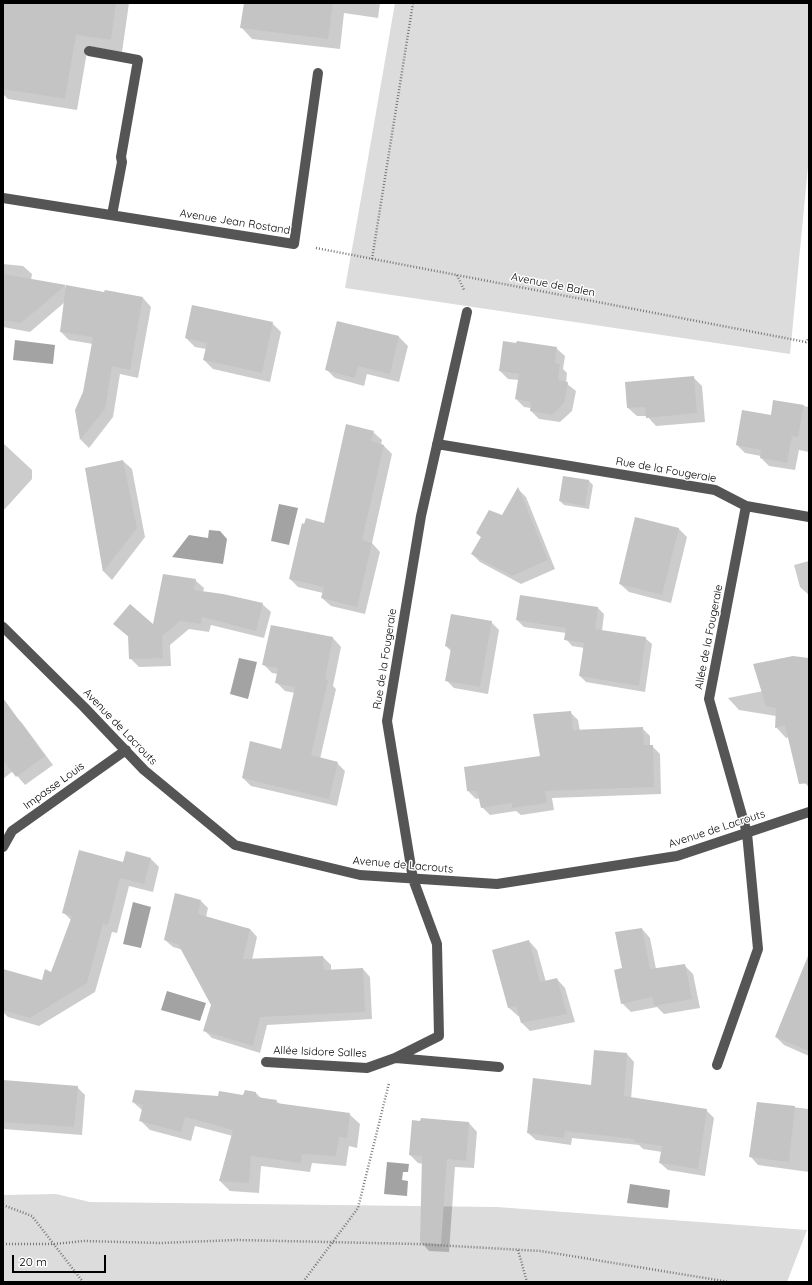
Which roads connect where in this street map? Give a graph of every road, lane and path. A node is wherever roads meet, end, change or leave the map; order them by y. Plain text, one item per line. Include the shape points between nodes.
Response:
1 (413, 3) edge
2 (89, 51) dead end
3 (318, 73) dead end
4 (3, 198) edge
5 (112, 215) junction
6 (294, 244) junction
7 (372, 259) junction
8 (467, 312) dead end
9 (809, 338) edge
10 (807, 342) edge
11 (437, 444) junction
12 (746, 506) junction
13 (809, 517) edge
14 (3, 627) edge
15 (126, 750) junction
16 (809, 812) edge
17 (747, 833) junction
18 (3, 847) edge
19 (414, 879) junction
20 (395, 1058) junction
21 (266, 1062) dead end
22 (717, 1065) dead end
23 (500, 1067) dead end
24 (3, 1205) edge
25 (331, 1243) junction
26 (3, 1244) edge
27 (54, 1244) junction
28 (518, 1250) junction
29 (83, 1282) edge
30 (303, 1282) edge
31 (527, 1282) edge
32 (729, 1282) edge

1 - 7 path
2 - 5 street via 138,60
3 - 6 street, Avenue Jean Rostand
4 - 5 street, Avenue Jean Rostand
5 - 6 street, Avenue Jean Rostand
6 - 7 path, Avenue de Balen
7 - 10 path, Avenue de Balen
8 - 11 street, Rue de la Fougeraie
9 - 10 path, Avenue de Balen
11 - 12 street, Rue de la Fougeraie via 715,490
11 - 19 street, Rue de la Fougeraie via 421,516 387,721
12 - 13 street
12 - 17 street, Allée de la Fougeraie via 709,699
14 - 15 street, Avenue de Lacrouts
15 - 18 street, Impasse Louis via 12,832
15 - 19 street, Avenue de Lacrouts via 144,770 234,845 360,875
16 - 17 street, Avenue de Lacrouts
17 - 19 street, Avenue de Lacrouts via 677,856 497,884
17 - 22 street, Allée de la Fougeraie via 758,949
19 - 20 street, Allée Isidore Salles via 437,944 439,1036
20 - 21 street, Allée Isidore Salles via 367,1068
20 - 23 street, Allée Isidore Salles
20 - 25 path via 358,1208
24 - 27 path via 32,1216
25 - 27 path via 237,1240 160,1243 84,1241
25 - 28 path via 417,1244
25 - 30 path
26 - 27 path
27 - 29 path
28 - 31 path
28 - 32 path via 548,1252

